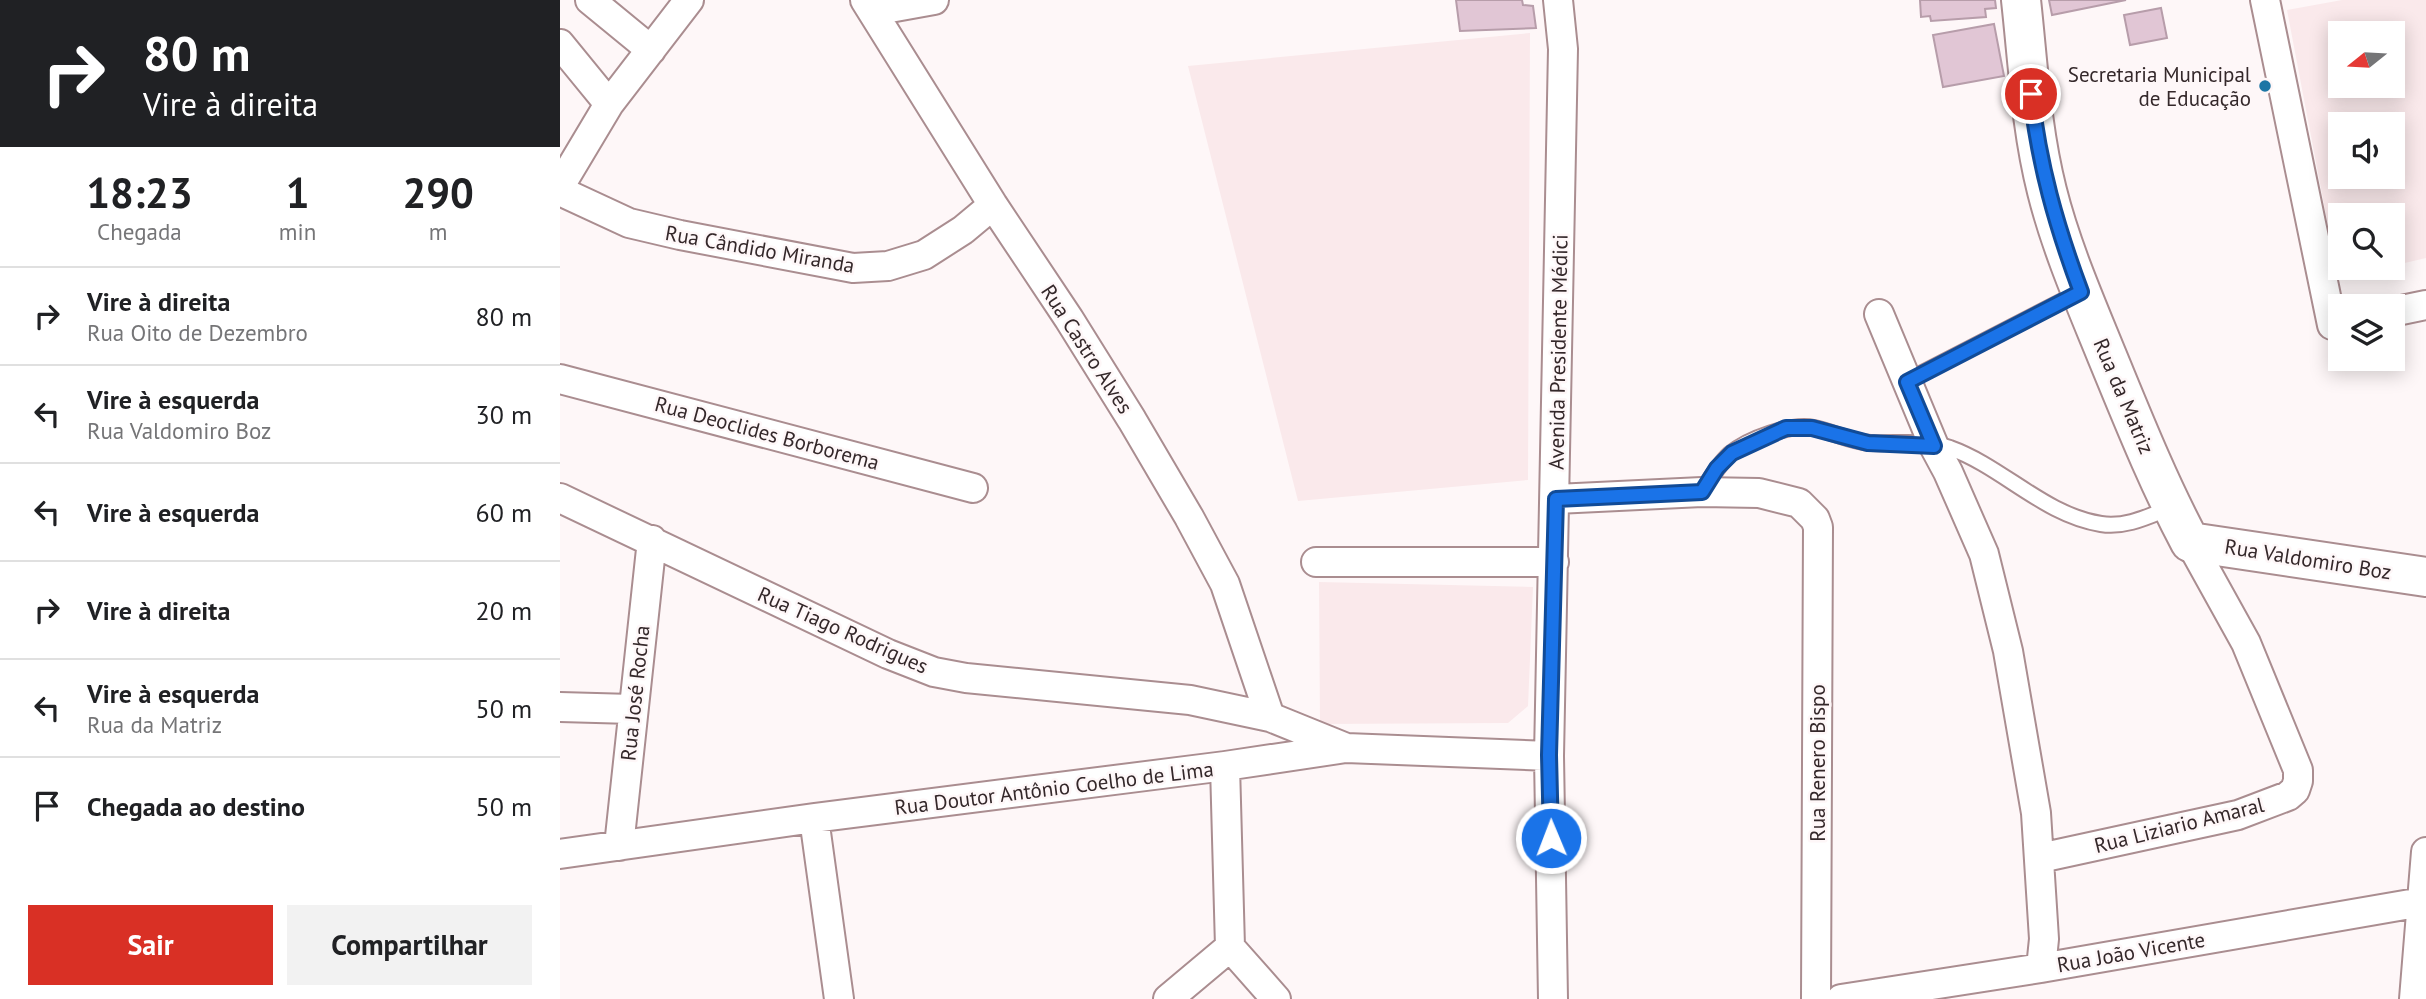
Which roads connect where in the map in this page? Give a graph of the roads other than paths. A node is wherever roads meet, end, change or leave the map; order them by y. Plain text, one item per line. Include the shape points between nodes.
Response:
1 (590, 0) edge
2 (689, 0) edge
3 (934, 0) edge
4 (1558, 0) edge
5 (2021, 0) edge
6 (2265, 0) edge
7 (869, 6) edge
8 (560, 44) edge
9 (652, 50) junction
10 (609, 104) junction
11 (560, 188) edge
12 (993, 205) junction
13 (2081, 292) junction
14 (2329, 294) edge
15 (2426, 304) edge
16 (2405, 309) edge
17 (1880, 314) dead end
18 (560, 379) edge
19 (1907, 382) junction
20 (1934, 446) junction
21 (973, 488) dead end
22 (1702, 492) junction
23 (1556, 499) junction
24 (564, 505) edge
25 (2172, 507) junction
26 (652, 540) junction
27 (2190, 542) junction
28 (1316, 562) dead end
29 (1554, 562) junction
30 (2426, 577) edge
31 (560, 707) edge
32 (632, 709) junction
33 (1270, 717) junction
34 (1346, 748) junction
35 (1549, 755) junction
36 (1225, 766) junction
37 (2298, 770) joint
38 (814, 818) junction
39 (619, 846) junction
40 (2426, 852) edge
41 (560, 853) edge
42 (2040, 858) junction
43 (2422, 902) junction
44 (1230, 947) junction
45 (2040, 968) junction
46 (839, 999) edge
47 (1168, 999) edge
48 (1276, 999) edge
49 (1553, 999) edge
50 (1816, 999) edge
51 (1841, 999) edge
52 (2413, 999) edge

1 - 9 street
2 - 9 street
3 - 7 street
4 - 23 street, Avenida Presidente Médici via 1563,49
5 - 13 main road, Rua da Matriz via 2036,141 2047,191
6 - 14 street
7 - 12 street, Rua Castro Alves
8 - 10 street
9 - 10 street
10 - 11 street
11 - 12 street, Rua Cândido Miranda via 629,223 853,268 888,266 924,255
12 - 33 street, Rua Castro Alves via 1132,419 1189,517 1224,583
13 - 19 lane
13 - 25 main road, Rua da Matriz
15 - 16 street
17 - 19 street
18 - 21 street, Rua Deoclides Borborema
19 - 20 street
20 - 22 lane via 1868,443 1812,428 1786,428 1732,453
20 - 25 lane via 1995,469 2051,506 2081,519 2126,525
20 - 42 street via 1984,554 2024,737
22 - 23 street
22 - 50 street, Rua Renero Bispo via 1785,498 1809,511 1818,527
23 - 29 street, Avenida Presidente Médici
24 - 26 street, Rua Tiago Rodrigues
25 - 27 main road, Rua da Matriz
26 - 32 street, Rua José Rocha
26 - 33 street, Rua Tiago Rodrigues via 934,672 1191,700
27 - 30 main road, Rua Valdomiro Boz
27 - 37 street, Rua da Matriz via 2246,643
28 - 29 street
29 - 35 street, Avenida Presidente Médici
31 - 32 street
32 - 39 street, Rua José Rocha
33 - 34 street, Rua Tiago Rodrigues
34 - 35 street, Rua Doutor Antônio Coelho de Lima
34 - 36 street, Rua Doutor Antônio Coelho de Lima
35 - 49 street, Avenida Presidente Médici
36 - 38 street, Rua Doutor Antônio Coelho de Lima
36 - 44 street
37 - 42 street, Rua Liziario Amaral via 2295,790 2288,796 2238,815
38 - 39 street, Rua Doutor Antônio Coelho de Lima
38 - 46 street
39 - 41 street, Rua Doutor Antônio Coelho de Lima
40 - 43 street
42 - 45 street via 2044,939
43 - 45 street, Rua João Vicente
43 - 52 street
44 - 47 street
44 - 48 street
45 - 51 street, Rua João Vicente

